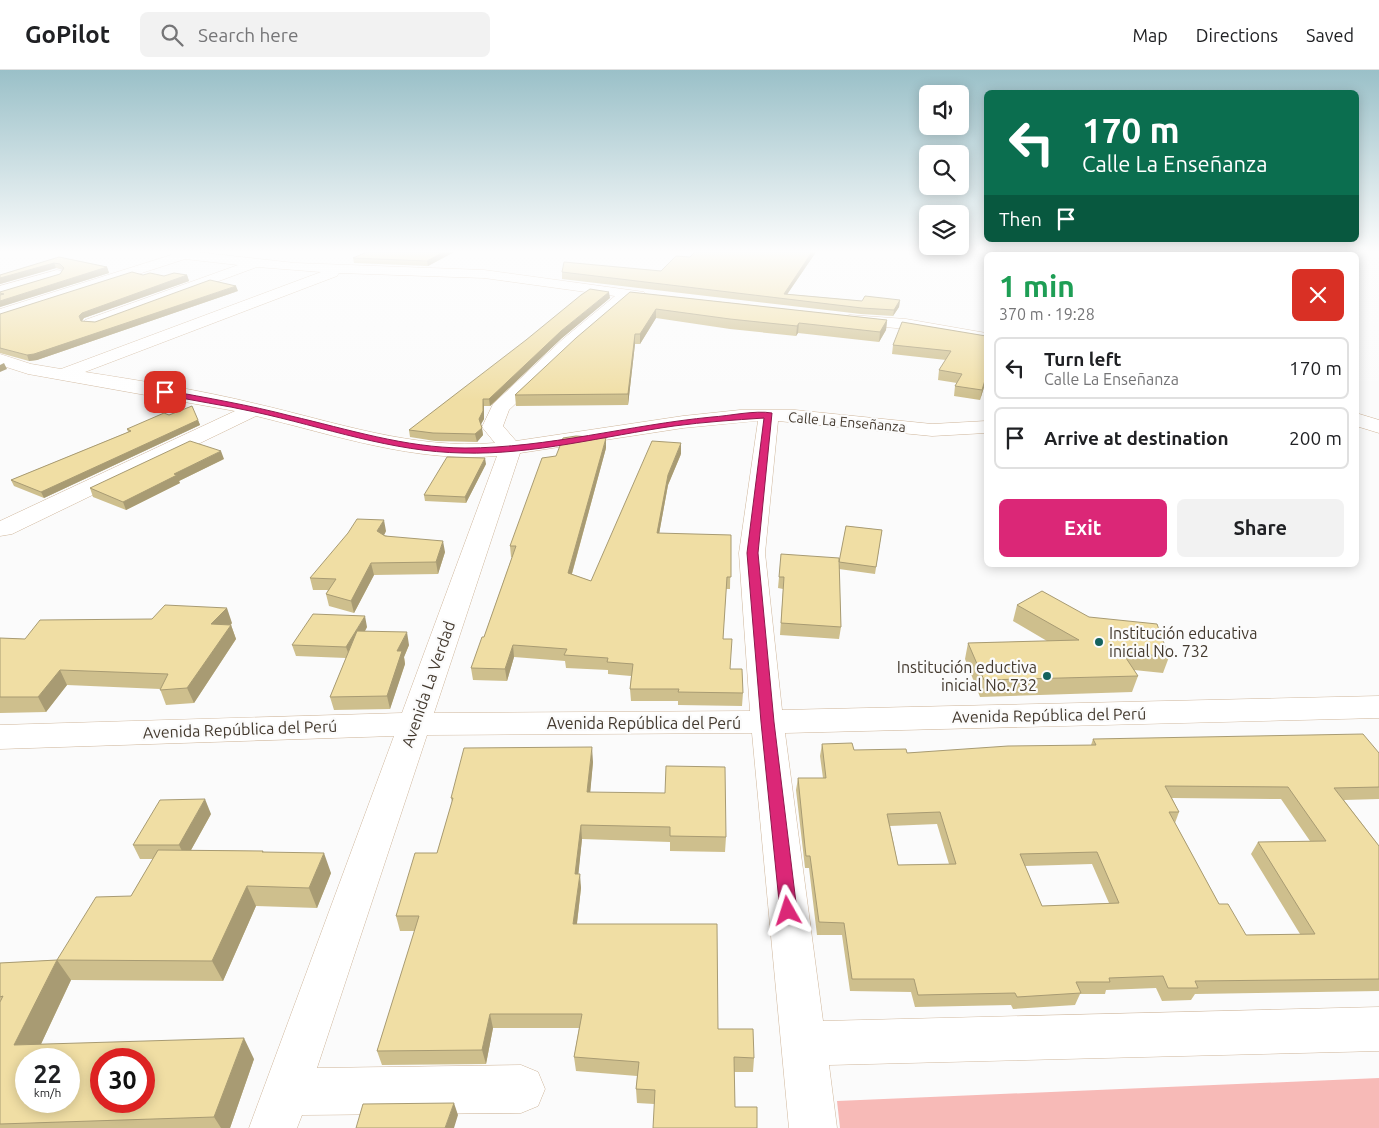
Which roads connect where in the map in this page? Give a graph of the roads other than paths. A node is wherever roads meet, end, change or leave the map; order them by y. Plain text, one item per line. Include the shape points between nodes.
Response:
1 (36, 301) edge
2 (151, 301) edge
3 (256, 301) edge
4 (634, 301) edge
5 (0, 314) edge
6 (832, 318) edge
7 (91, 323) edge
8 (984, 338) edge
9 (0, 359) edge
10 (62, 375) junction
11 (254, 409) junction
12 (769, 415) junction
13 (1359, 420) edge
14 (984, 427) edge
15 (1379, 427) edge
16 (511, 448) junction
17 (3, 529) dead end
18 (1379, 707) edge
19 (767, 722) junction
20 (413, 724) junction
21 (0, 737) edge
22 (1379, 1029) edge
23 (803, 1044) junction
24 (521, 1089) dead end
25 (279, 1110) edge
26 (813, 1128) edge

1 - 5 street
2 - 7 street
3 - 10 street
4 - 16 street via 569,343 500,408 492,427
6 - 8 street via 906,324
9 - 10 street, Calle La Enseñanza via 28,369
10 - 11 street, Calle La Enseñanza
11 - 16 street, Calle La Enseñanza via 371,438 431,448 464,451
11 - 17 street
12 - 14 street, Calle La Enseñanza via 964,431
12 - 16 street, Calle La Enseñanza via 675,423
12 - 19 street via 752,553
13 - 15 street
16 - 20 street, Avenida La Verdad
18 - 19 street, Avenida República del Perú
19 - 20 street, Avenida República del Perú
19 - 23 street
20 - 21 street, Avenida República del Perú
20 - 25 street, Avenida La Verdad
22 - 23 street
23 - 26 street
24 - 25 street

